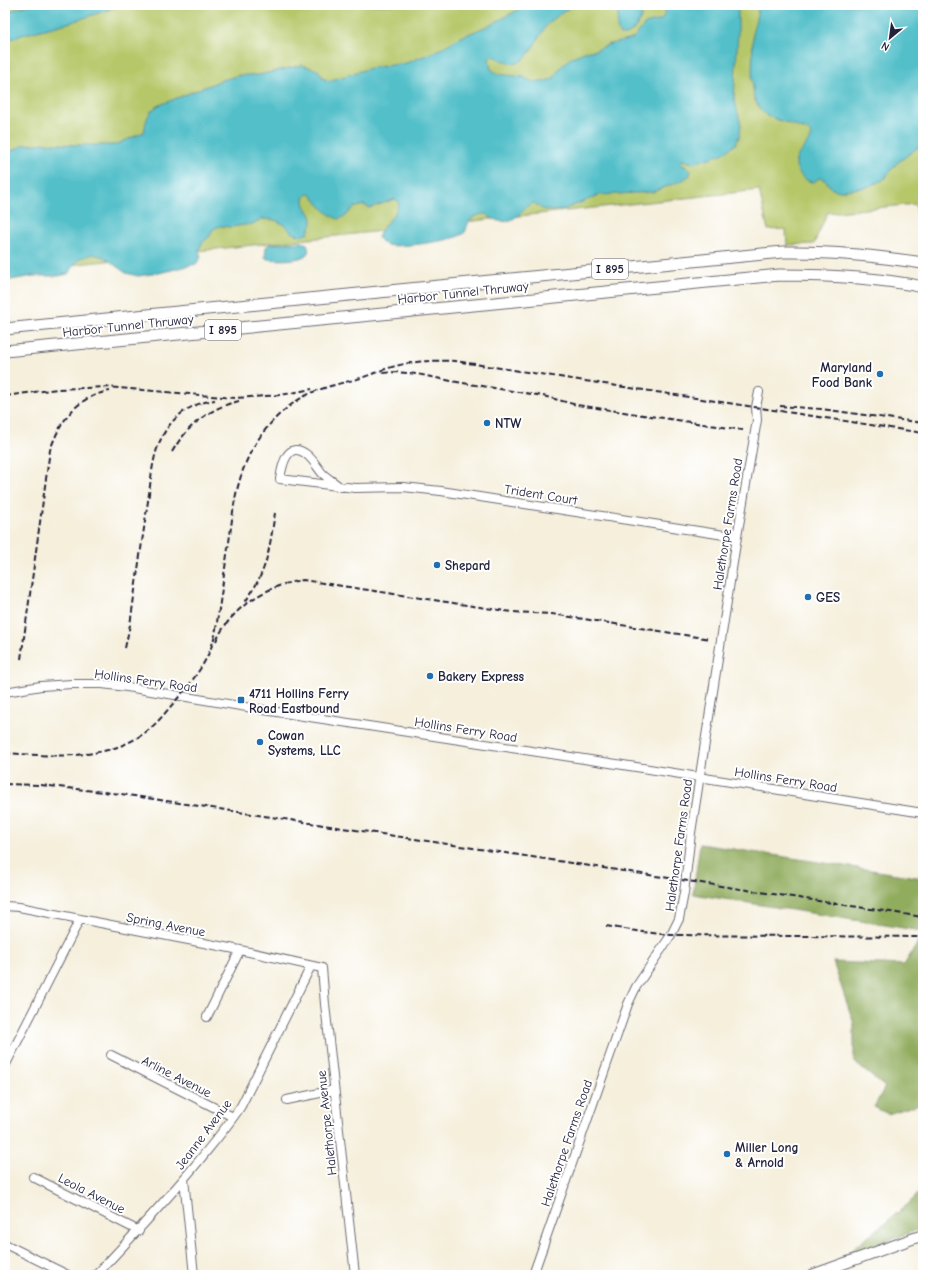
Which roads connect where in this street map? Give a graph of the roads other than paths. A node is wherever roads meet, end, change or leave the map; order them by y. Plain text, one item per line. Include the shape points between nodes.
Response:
1 (923, 263) edge
2 (923, 287) edge
3 (5, 329) edge
4 (5, 351) edge
5 (759, 392) dead end
6 (340, 487) junction
7 (737, 537) junction
8 (5, 692) edge
9 (700, 778) junction
10 (923, 812) edge
11 (5, 906) edge
12 (80, 919) junction
13 (240, 950) junction
14 (311, 966) junction
15 (322, 968) joint
16 (207, 1017) dead end
17 (111, 1055) dead end
18 (5, 1066) edge
19 (334, 1090) junction
20 (287, 1100) dead end
21 (233, 1117) junction
22 (33, 1177) dead end
23 (184, 1179) junction
24 (139, 1230) junction
25 (923, 1235) edge
26 (5, 1244) edge
27 (68, 1275) edge
28 (96, 1275) edge
29 (194, 1275) edge
30 (355, 1275) edge
31 (533, 1275) edge
32 (812, 1275) edge

1 - 3 highway, Harbor Tunnel Thruway / I 895 via 809,252 783,252
2 - 4 highway, Harbor Tunnel Thruway / I 895 via 876,280 779,275
5 - 7 street, Halethorpe Farms Road
6 - 6 street, Trident Court via 280,479 285,457 294,450 306,454 324,475
6 - 7 street, Trident Court via 403,487 441,491
7 - 9 street, Halethorpe Farms Road
8 - 9 street, Hollins Ferry Road via 72,684 127,687
9 - 10 street, Hollins Ferry Road
9 - 31 street, Halethorpe Farms Road via 679,919 628,1004
11 - 12 street, Spring Avenue
12 - 13 street, Spring Avenue
12 - 18 street
13 - 14 street, Spring Avenue
13 - 16 street
14 - 15 street, Spring Avenue
14 - 21 street, Jeanne Avenue via 241,1106
15 - 19 street, Halethorpe Avenue
17 - 21 street, Arline Avenue
19 - 20 street
19 - 30 street, Halethorpe Avenue
21 - 23 street, Jeanne Avenue
22 - 24 street, Leola Avenue
23 - 24 street, Jeanne Avenue
23 - 29 street
24 - 28 street, Jeanne Avenue
25 - 32 main road
26 - 27 street

